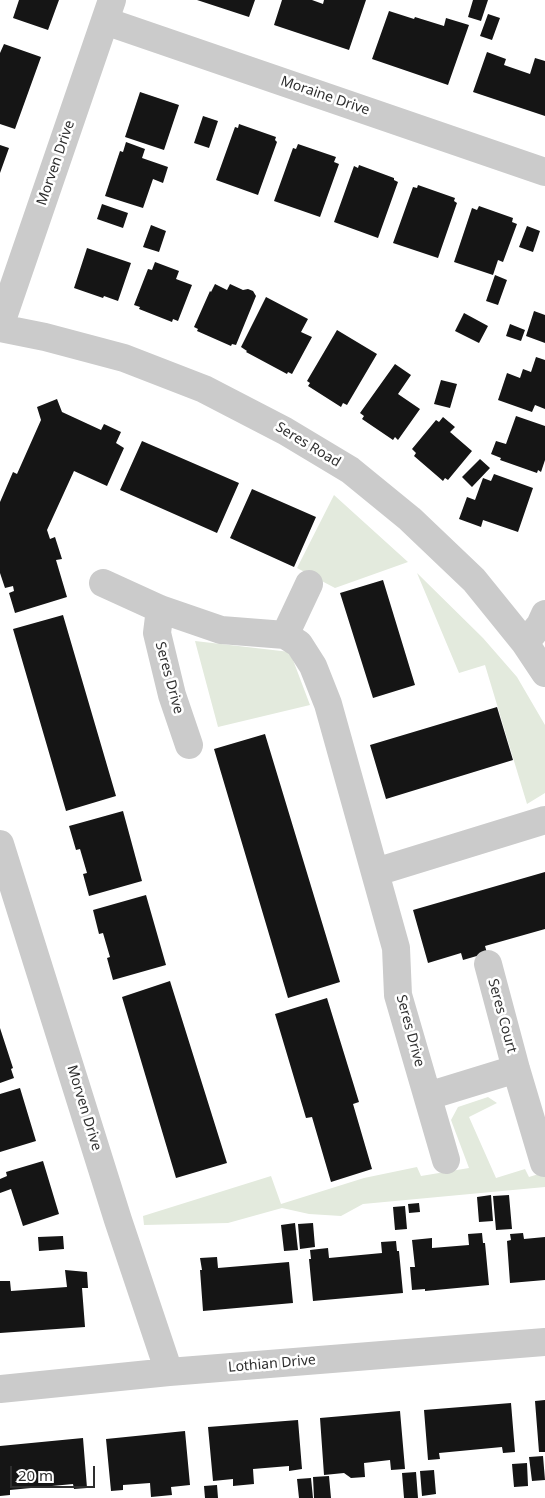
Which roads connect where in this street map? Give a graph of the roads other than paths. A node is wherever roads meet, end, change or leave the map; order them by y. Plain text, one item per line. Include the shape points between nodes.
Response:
1 (108, 10) edge
2 (545, 172) edge
3 (0, 327) edge
4 (103, 583) dead end
5 (309, 584) dead end
6 (160, 609) junction
7 (545, 614) edge
8 (285, 635) junction
9 (524, 643) junction
10 (545, 673) edge
11 (189, 745) dead end
12 (545, 820) edge
13 (0, 844) edge
14 (376, 872) junction
15 (488, 964) dead end
16 (516, 1069) junction
17 (428, 1096) junction
18 (446, 1160) dead end
19 (544, 1163) dead end
20 (545, 1342) edge
21 (168, 1372) junction
22 (0, 1389) edge

1 - 2 street, Moraine Drive
1 - 3 street, Morven Drive
3 - 9 street, Seres Road via 124,358 204,389 286,430 350,470 410,520 474,580
4 - 6 street
5 - 8 street
6 - 8 street via 221,630
6 - 11 street, Seres Drive via 157,633 172,695
7 - 9 street
8 - 14 street, Seres Drive via 299,644 313,666 328,704
9 - 10 street, Seres Road
12 - 14 street
13 - 21 street, Morven Drive
14 - 17 street, Seres Drive via 396,948 398,995
15 - 16 street, Seres Court
16 - 17 street, Seres Court
16 - 19 street, Seres Court
17 - 18 street, Seres Drive
20 - 21 street, Lothian Drive
21 - 22 street, Lothian Drive

